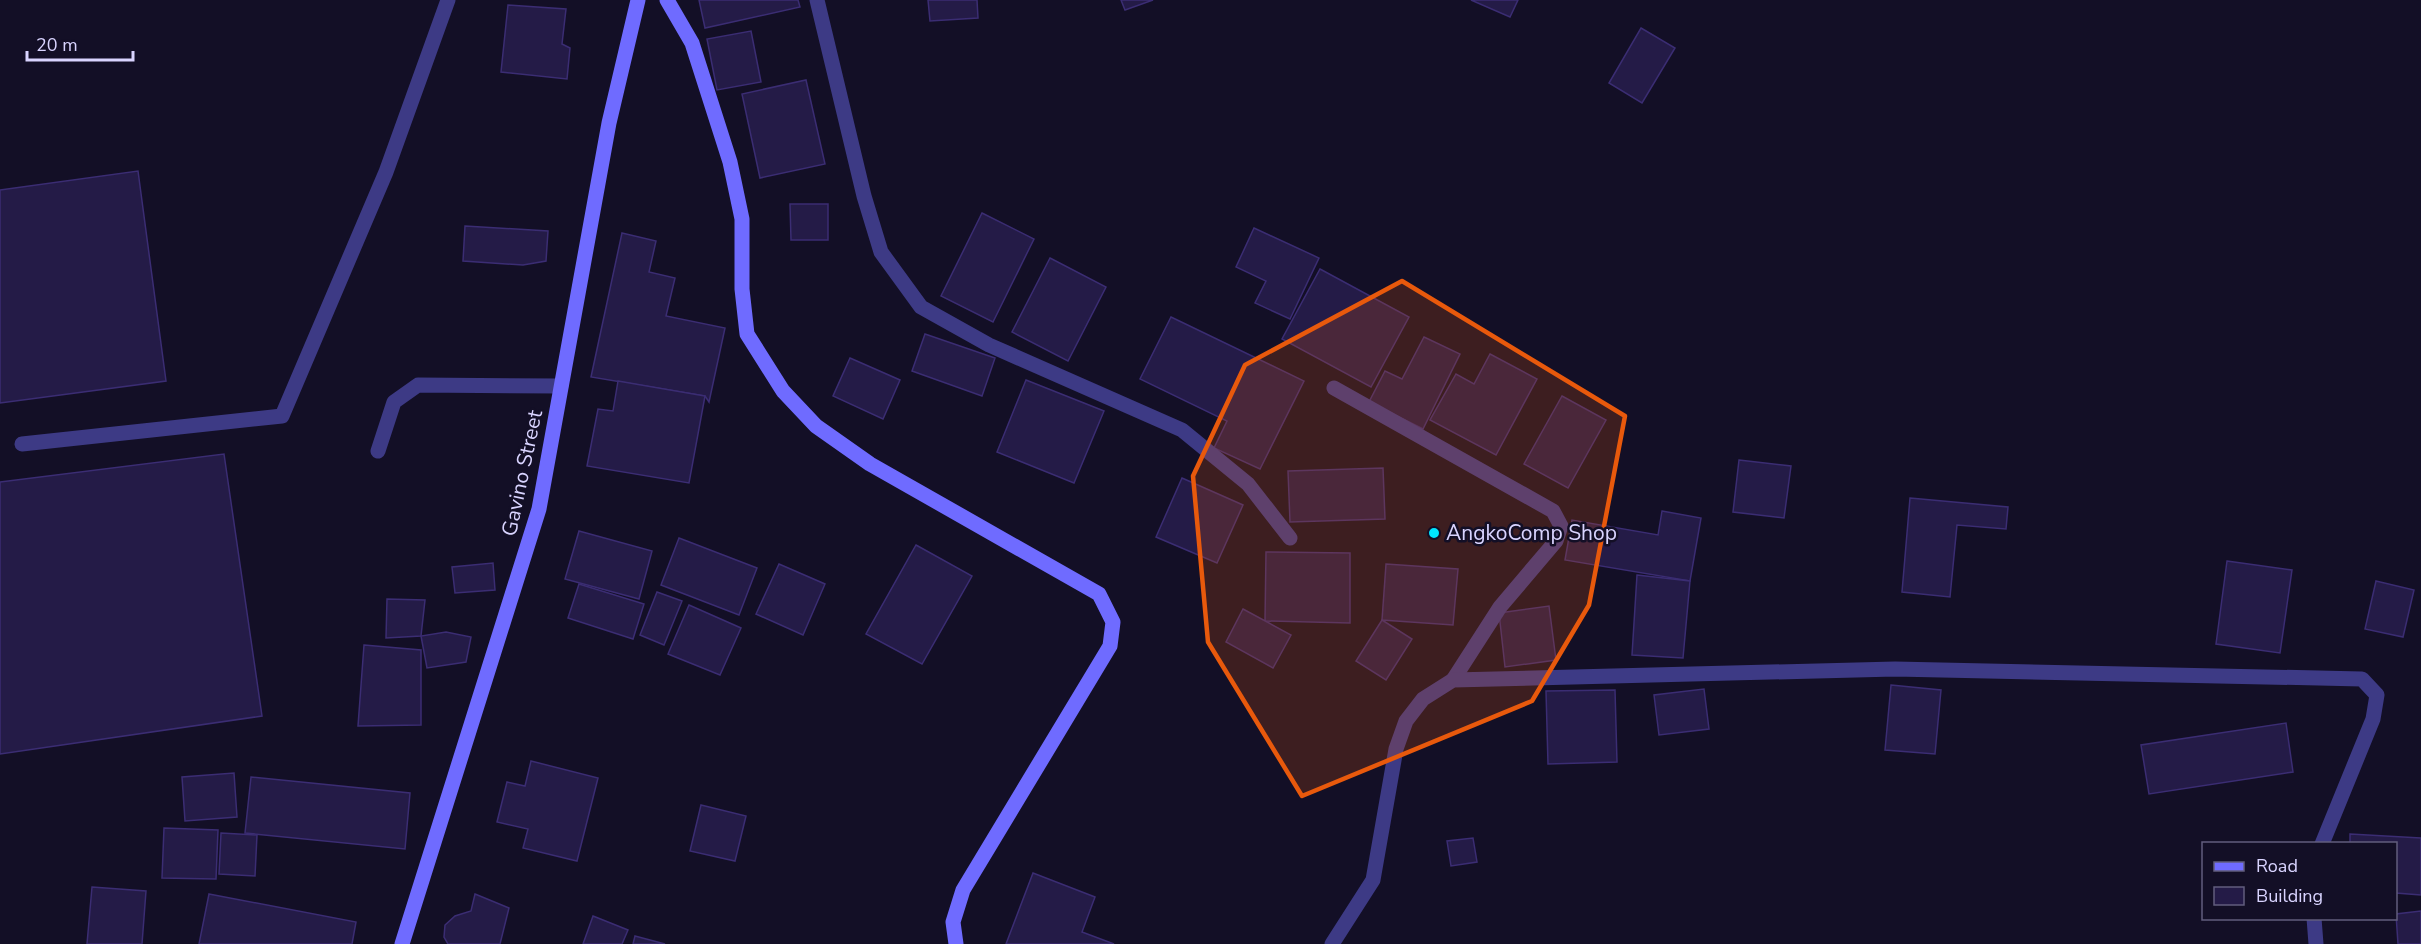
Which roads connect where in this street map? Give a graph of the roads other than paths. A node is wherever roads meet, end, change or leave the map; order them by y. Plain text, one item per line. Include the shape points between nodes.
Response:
1 (448, 0) edge
2 (639, 0) edge
3 (667, 0) edge
4 (817, 0) edge
5 (561, 387) junction
6 (1334, 388) dead end
7 (22, 444) dead end
8 (378, 451) dead end
9 (1290, 538) dead end
10 (1453, 680) junction
11 (2322, 842) edge
12 (2314, 920) edge
13 (402, 944) edge
14 (956, 944) edge
15 (1332, 944) edge
16 (2316, 944) edge

1 - 7 street via 386,172 282,417
2 - 5 street, Gavino Street via 609,123
3 - 14 street via 692,43 729,162 742,219 742,289 747,334 783,391 816,426 870,464 1099,594 1113,622 1110,646 963,890 953,922
4 - 9 street via 881,252 921,307 989,345 1182,430 1248,484
5 - 8 street via 418,386 394,402
5 - 13 street, Gavino Street via 539,509
6 - 10 street via 1552,511 1561,526 1556,541 1500,606
10 - 11 street via 1895,669 2361,679 2377,695 2373,719
10 - 15 street via 1424,699 1406,721 1396,749 1373,880
12 - 16 street

